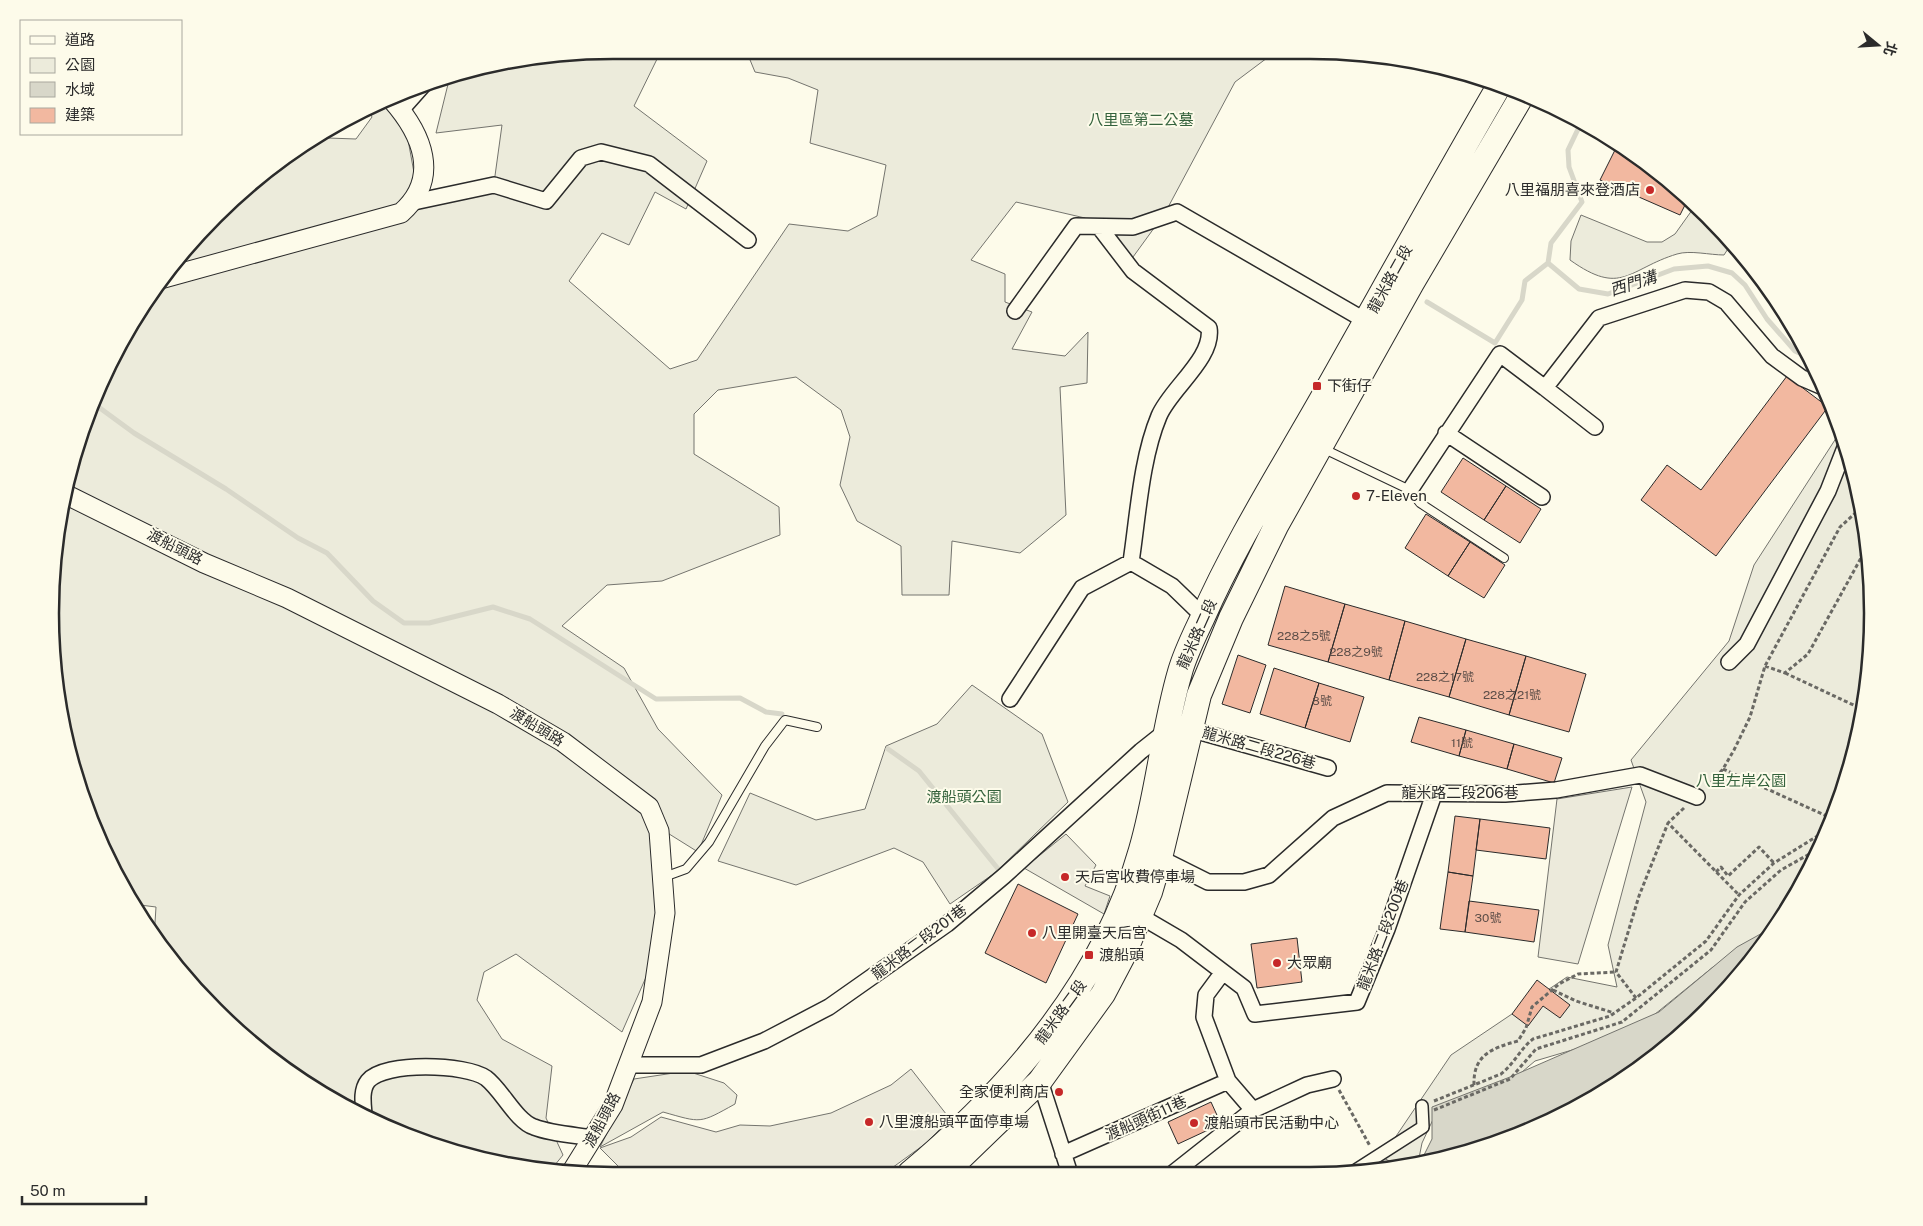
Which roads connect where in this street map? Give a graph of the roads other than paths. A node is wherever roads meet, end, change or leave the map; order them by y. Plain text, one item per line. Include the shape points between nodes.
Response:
1 (1497, 91) edge
2 (1518, 100) edge
3 (396, 105) edge
4 (1469, 162) junction
5 (414, 202) junction
6 (1100, 228) junction
7 (748, 240) dead end
8 (174, 275) edge
9 (1015, 311) dead end
10 (1366, 321) junction
11 (1814, 383) edge
12 (1545, 388) junction
13 (1596, 428) dead end
14 (1446, 433) junction
15 (1311, 442) junction
16 (1841, 457) edge
17 (1410, 490) junction
18 (71, 497) edge
19 (1542, 497) dead end
20 (1504, 558) dead end
21 (1131, 562) junction
22 (1203, 616) junction
23 (1729, 662) dead end
24 (1010, 699) dead end
25 (817, 727) dead end
26 (1190, 728) junction
27 (1165, 732) junction
28 (1328, 768) dead end
29 (1434, 794) junction
30 (1697, 797) road end
31 (1160, 858) junction
32 (664, 877) junction
33 (1140, 916) junction
34 (1223, 972) junction
35 (628, 1065) junction
36 (1333, 1078) road end
37 (1040, 1081) junction
38 (1228, 1081) junction
39 (364, 1108) edge
40 (1253, 1110) junction
41 (1422, 1111) road end
42 (594, 1138) junction
43 (1063, 1154) junction
44 (1366, 1164) edge
45 (575, 1166) edge
46 (917, 1167) edge
47 (951, 1167) edge
48 (1068, 1167) edge
49 (1181, 1167) edge

1 - 4 main road, 龍米路二段
2 - 4 main road, 龍米路二段
3 - 5 street via 417,138 425,161 424,179
4 - 10 main road, 龍米路二段
4 - 15 main road, 龍米路二段
5 - 7 street via 494,184 546,202 581,158 601,152 649,164
5 - 8 street via 401,213
6 - 9 street via 1076,226
6 - 10 street via 1133,227 1177,212
6 - 21 street via 1133,271 1209,328 1211,338 1159,414 1146,462
10 - 15 main road, 龍米路二段
11 - 12 street via 1772,356 1726,302 1709,292 1685,290 1599,318
12 - 13 street
12 - 14 street via 1500,354
14 - 17 street
14 - 19 street
15 - 17 lane
15 - 22 main road, 龍米路二段
15 - 26 main road, 龍米路二段 via 1276,526 1231,618 1199,695
16 - 23 street via 1828,491 1747,644
17 - 20 lane via 1420,503
18 - 32 street, 渡船頭路 via 204,563 287,598 498,704 562,742 649,807 659,831
21 - 22 street via 1172,586
21 - 24 street via 1082,588
22 - 27 main road, 龍米路二段 via 1181,669
25 - 32 lane via 785,720 765,746 709,842 686,869
26 - 27 main road
26 - 28 street, 龍米路二段226巷
26 - 31 main road, 龍米路二段
27 - 35 street, 龍米路二段201巷 via 947,924 829,1007 764,1041 701,1065
27 - 46 main road, 龍米路二段 via 1141,849 1122,907 1091,968 1055,1024 1022,1063 951,1139
29 - 30 street, 龍米路二段206巷 via 1556,790 1640,775
29 - 31 street, 龍米路二段206巷 via 1388,793 1333,818 1269,875 1244,882 1208,882
29 - 34 street, 龍米路二段200巷 via 1387,929 1357,1002 1255,1014 1244,988
31 - 33 main road, 龍米路二段
32 - 35 street, 渡船頭路 via 665,914 652,1002
33 - 34 street, 龍米路二段200巷 via 1181,940
33 - 37 main road, 龍米路二段 via 1103,994
34 - 38 street via 1206,994 1204,1017
35 - 42 street, 渡船頭路 via 613,1105
36 - 40 street via 1308,1085
37 - 43 street
37 - 47 main road, 龍米路二段
38 - 40 street
38 - 43 street, 渡船頭街11巷
39 - 42 street via 363,1091 369,1080 386,1071 437,1067 462,1070 485,1077 532,1127
40 - 49 street
41 - 44 street via 1423,1127
42 - 45 street, 渡船頭路
43 - 48 street

